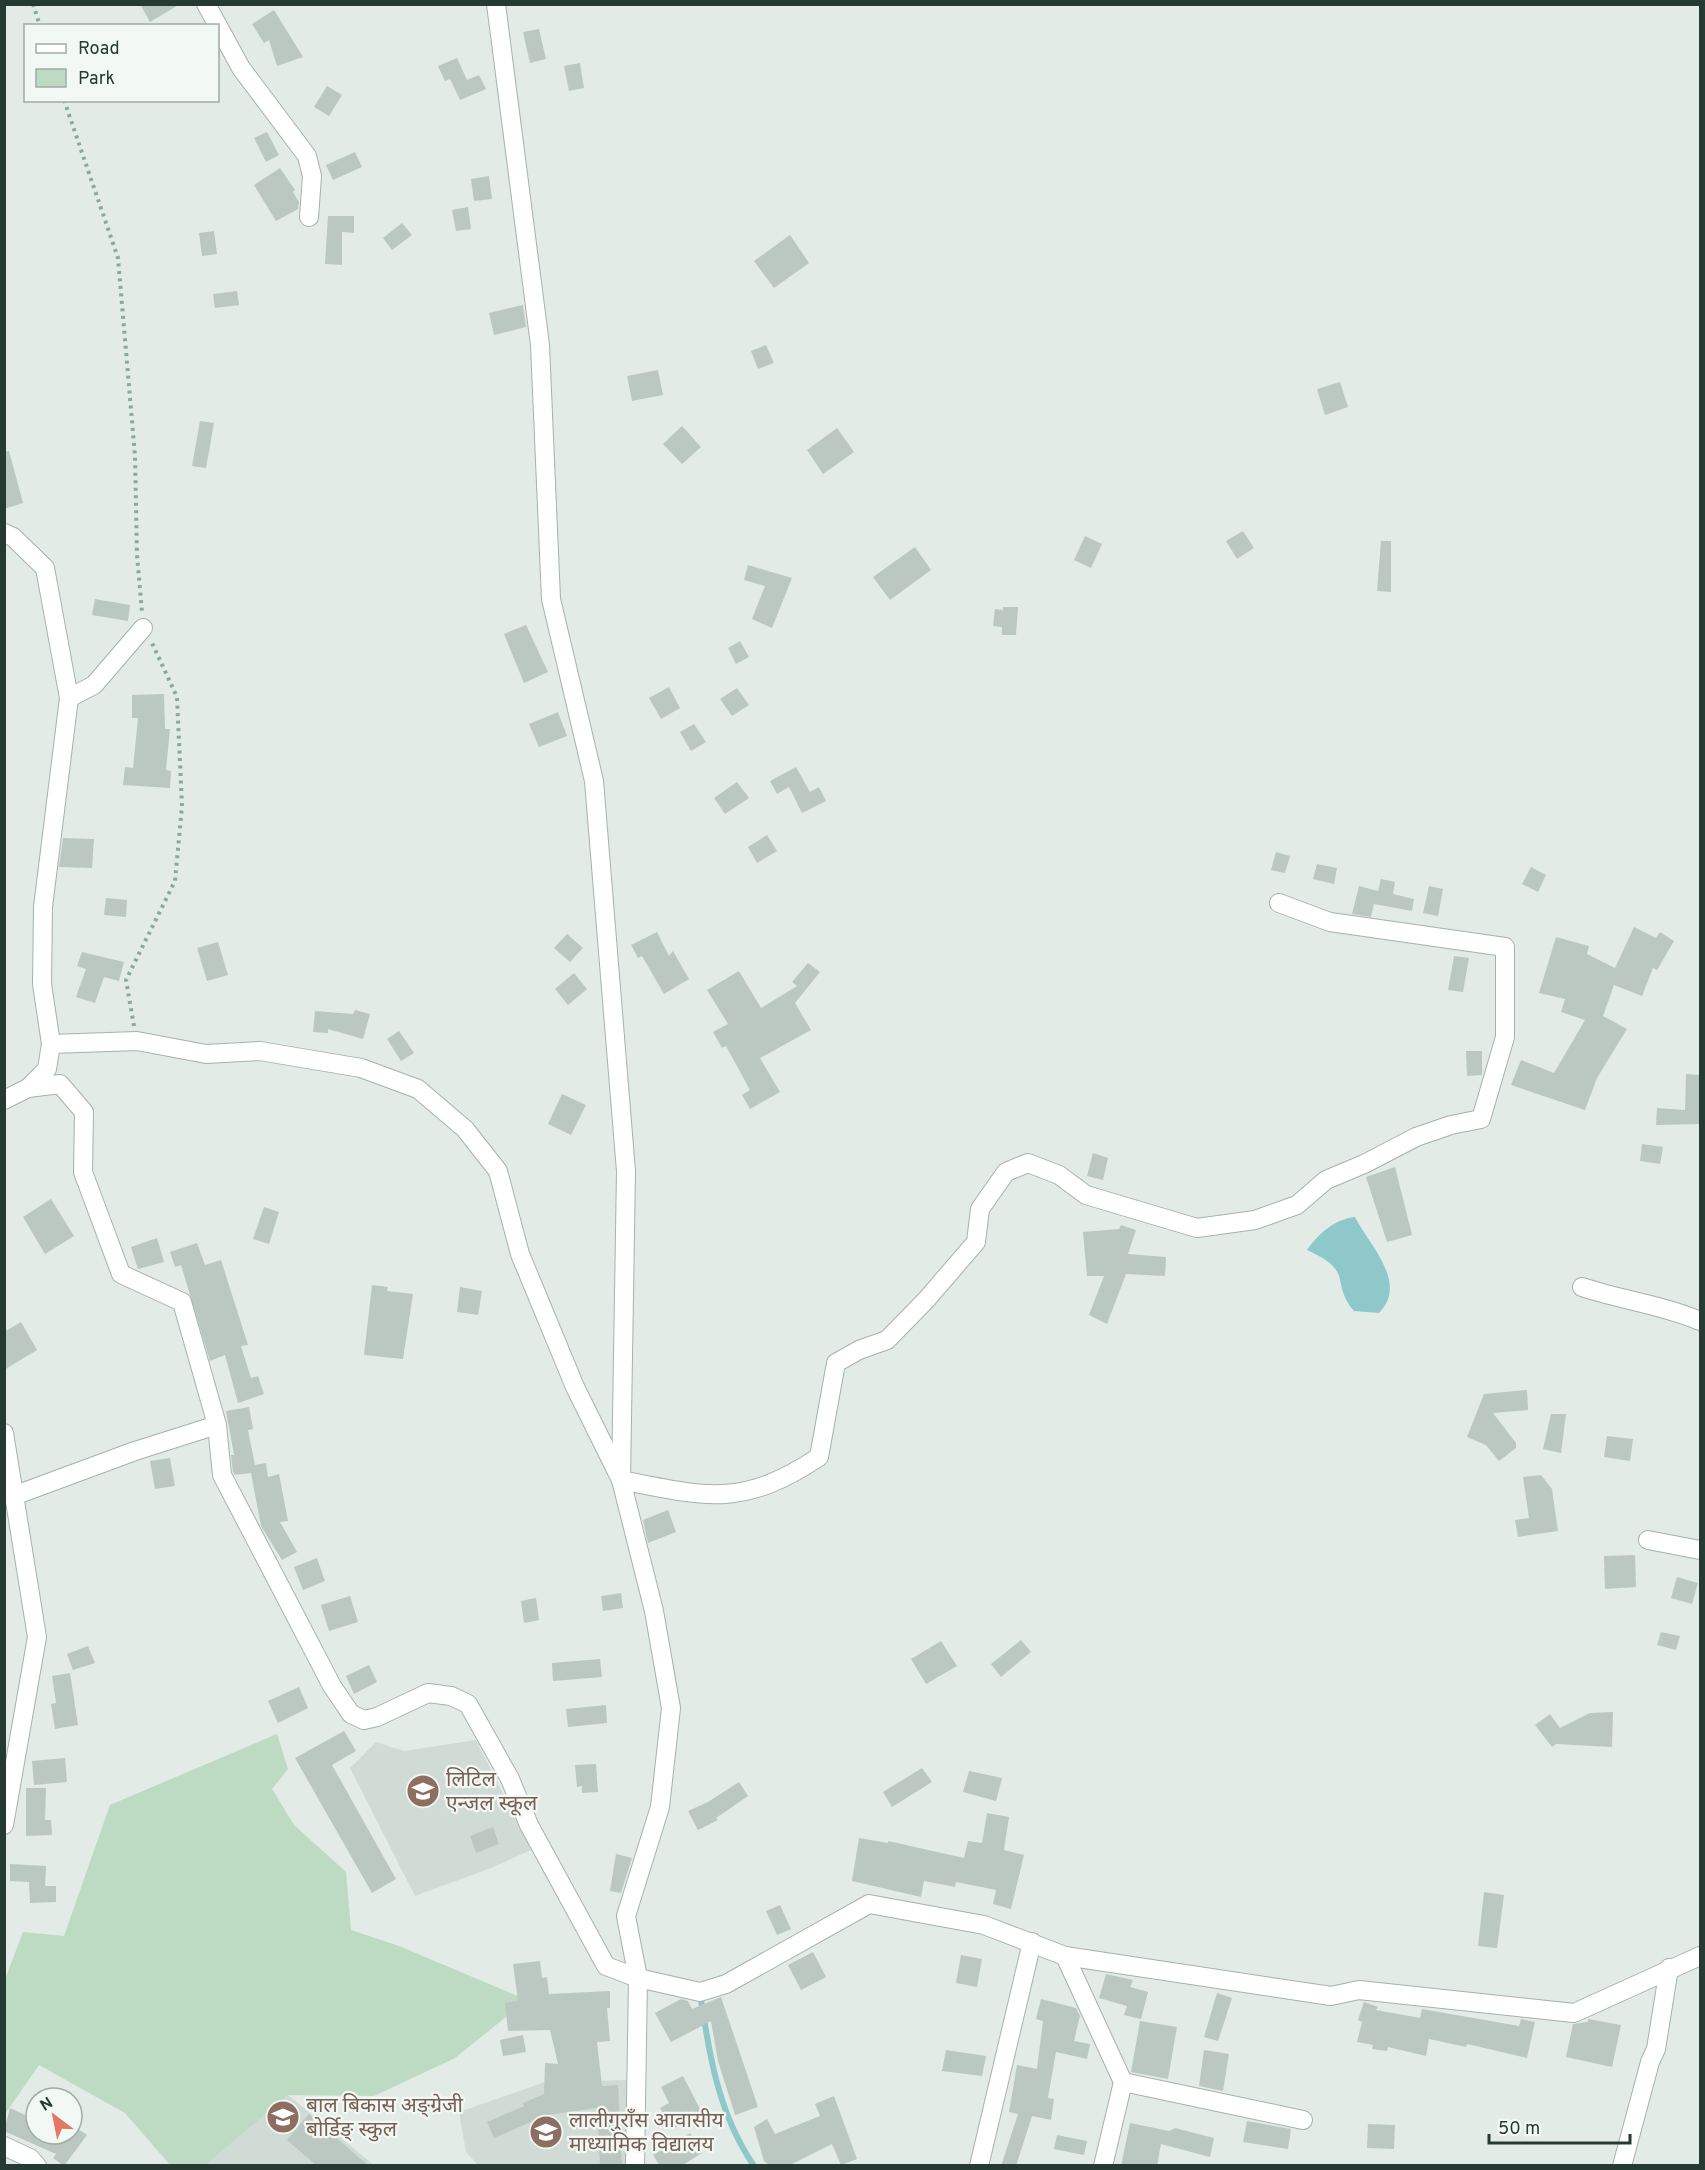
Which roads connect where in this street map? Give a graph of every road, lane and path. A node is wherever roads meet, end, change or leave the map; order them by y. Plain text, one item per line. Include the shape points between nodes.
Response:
1 (33, 4) edge
2 (206, 4) edge
3 (496, 6) edge
4 (39, 24) edge
5 (217, 24) edge
6 (219, 28) edge
7 (65, 102) edge
8 (309, 217) dead end
9 (4, 533) edge
10 (143, 628) junction
11 (69, 698) junction
12 (1279, 903) dead end
13 (137, 1041) junction
14 (51, 1044) junction
15 (28, 1088) junction
16 (4, 1100) edge
17 (1582, 1287) dead end
18 (1701, 1321) edge
19 (217, 1425) junction
20 (5, 1440) edge
21 (621, 1480) junction
22 (16, 1495) junction
23 (1648, 1540) dead end
24 (1701, 1550) edge
25 (4, 1826) edge
26 (1032, 1942) junction
27 (1065, 1956) junction
28 (1701, 1956) edge
29 (1670, 1968) junction
30 (638, 1978) junction
31 (1124, 2082) junction
32 (1303, 2120) dead end
33 (4, 2146) edge
34 (37, 2166) edge
35 (634, 2166) edge
36 (979, 2166) edge
37 (1103, 2166) edge
38 (1622, 2166) edge

1 - 4 path
2 - 5 street
3 - 21 street via 540,345 551,599 595,793 626,1171
6 - 8 street via 241,68 307,156 312,176
7 - 10 path via 118,258 135,456
9 - 11 street via 45,568
10 - 11 street via 94,684
10 - 13 path via 177,697 182,806 175,881 126,980
11 - 14 street via 43,907 42,984
12 - 21 street via 1330,922 1505,947 1505,1037 1481,1119 1416,1137 1326,1180 1297,1205 1255,1220 1197,1228 1086,1195 1059,1175 1028,1163 1006,1172 980,1209 976,1242 927,1299 887,1340 836,1364 819,1457 787,1479 745,1493 697,1495
13 - 14 street
13 - 21 street via 206,1054 260,1051 360,1068 418,1089 465,1129 498,1171 520,1254 575,1387
14 - 15 street via 47,1069
15 - 16 street
15 - 19 street via 60,1084 84,1112 83,1172 121,1274 182,1302
17 - 18 street
19 - 22 street
19 - 30 street via 222,1475 332,1686 351,1714 364,1720 377,1717 428,1693 451,1696 468,1704 606,1966
20 - 22 street
21 - 30 street via 654,1611 671,1708 660,1807 626,1916
22 - 25 street via 37,1637
23 - 24 street
26 - 27 street
26 - 30 street via 984,1925 869,1904 709,1990 700,1992
26 - 36 street
27 - 29 street via 1331,1996 1359,1990 1574,2013
27 - 31 street
28 - 29 street
29 - 38 street via 1656,2049
30 - 35 street
31 - 32 street
31 - 37 street
33 - 34 street via 30,2158

